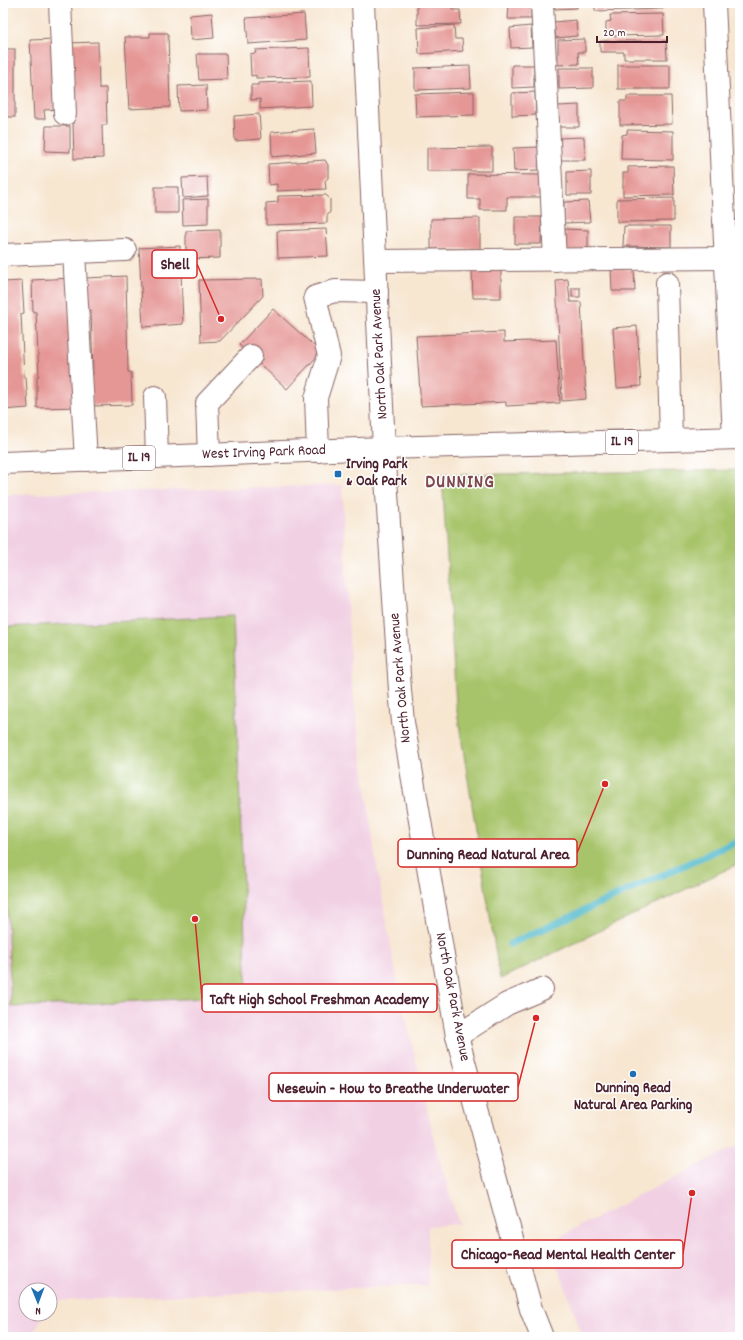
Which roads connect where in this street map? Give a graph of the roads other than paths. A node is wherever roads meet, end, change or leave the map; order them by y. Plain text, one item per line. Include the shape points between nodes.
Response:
1 (60, 3) edge
2 (364, 3) edge
3 (542, 3) edge
4 (714, 3) edge
5 (65, 114) dead end
6 (125, 250) dead end
7 (74, 252) junction
8 (3, 255) edge
9 (555, 260) junction
10 (376, 261) junction
11 (730, 262) edge
12 (667, 283) dead end
13 (377, 292) junction
14 (734, 301) edge
15 (251, 356) dead end
16 (155, 397) dead end
17 (737, 438) edge
18 (671, 440) junction
19 (384, 448) junction
20 (318, 451) junction
21 (209, 455) junction
22 (157, 457) junction
23 (86, 460) junction
24 (3, 463) edge
25 (542, 989) dead end
26 (457, 1036) junction
27 (542, 1337) edge

1 - 5 street
2 - 10 street, North Oak Park Avenue
3 - 9 street
4 - 11 street
6 - 7 street
7 - 8 street
7 - 23 street
9 - 10 street
9 - 11 street
10 - 13 street, North Oak Park Avenue
11 - 14 street
12 - 18 street
13 - 19 street, North Oak Park Avenue
13 - 20 street via 335,291 316,297 329,356 316,398
14 - 17 street
15 - 21 street via 206,403
16 - 22 street
17 - 18 street, West Irving Park Road / IL 19
18 - 19 street, West Irving Park Road / IL 19
19 - 20 street, West Irving Park Road / IL 19
19 - 26 street, North Oak Park Avenue via 403,722
20 - 21 street, West Irving Park Road / IL 19
21 - 22 street, West Irving Park Road / IL 19
22 - 23 street, West Irving Park Road / IL 19
23 - 24 street, West Irving Park Road / IL 19
25 - 26 street via 507,1004
26 - 27 street, North Oak Park Avenue via 531,1309

